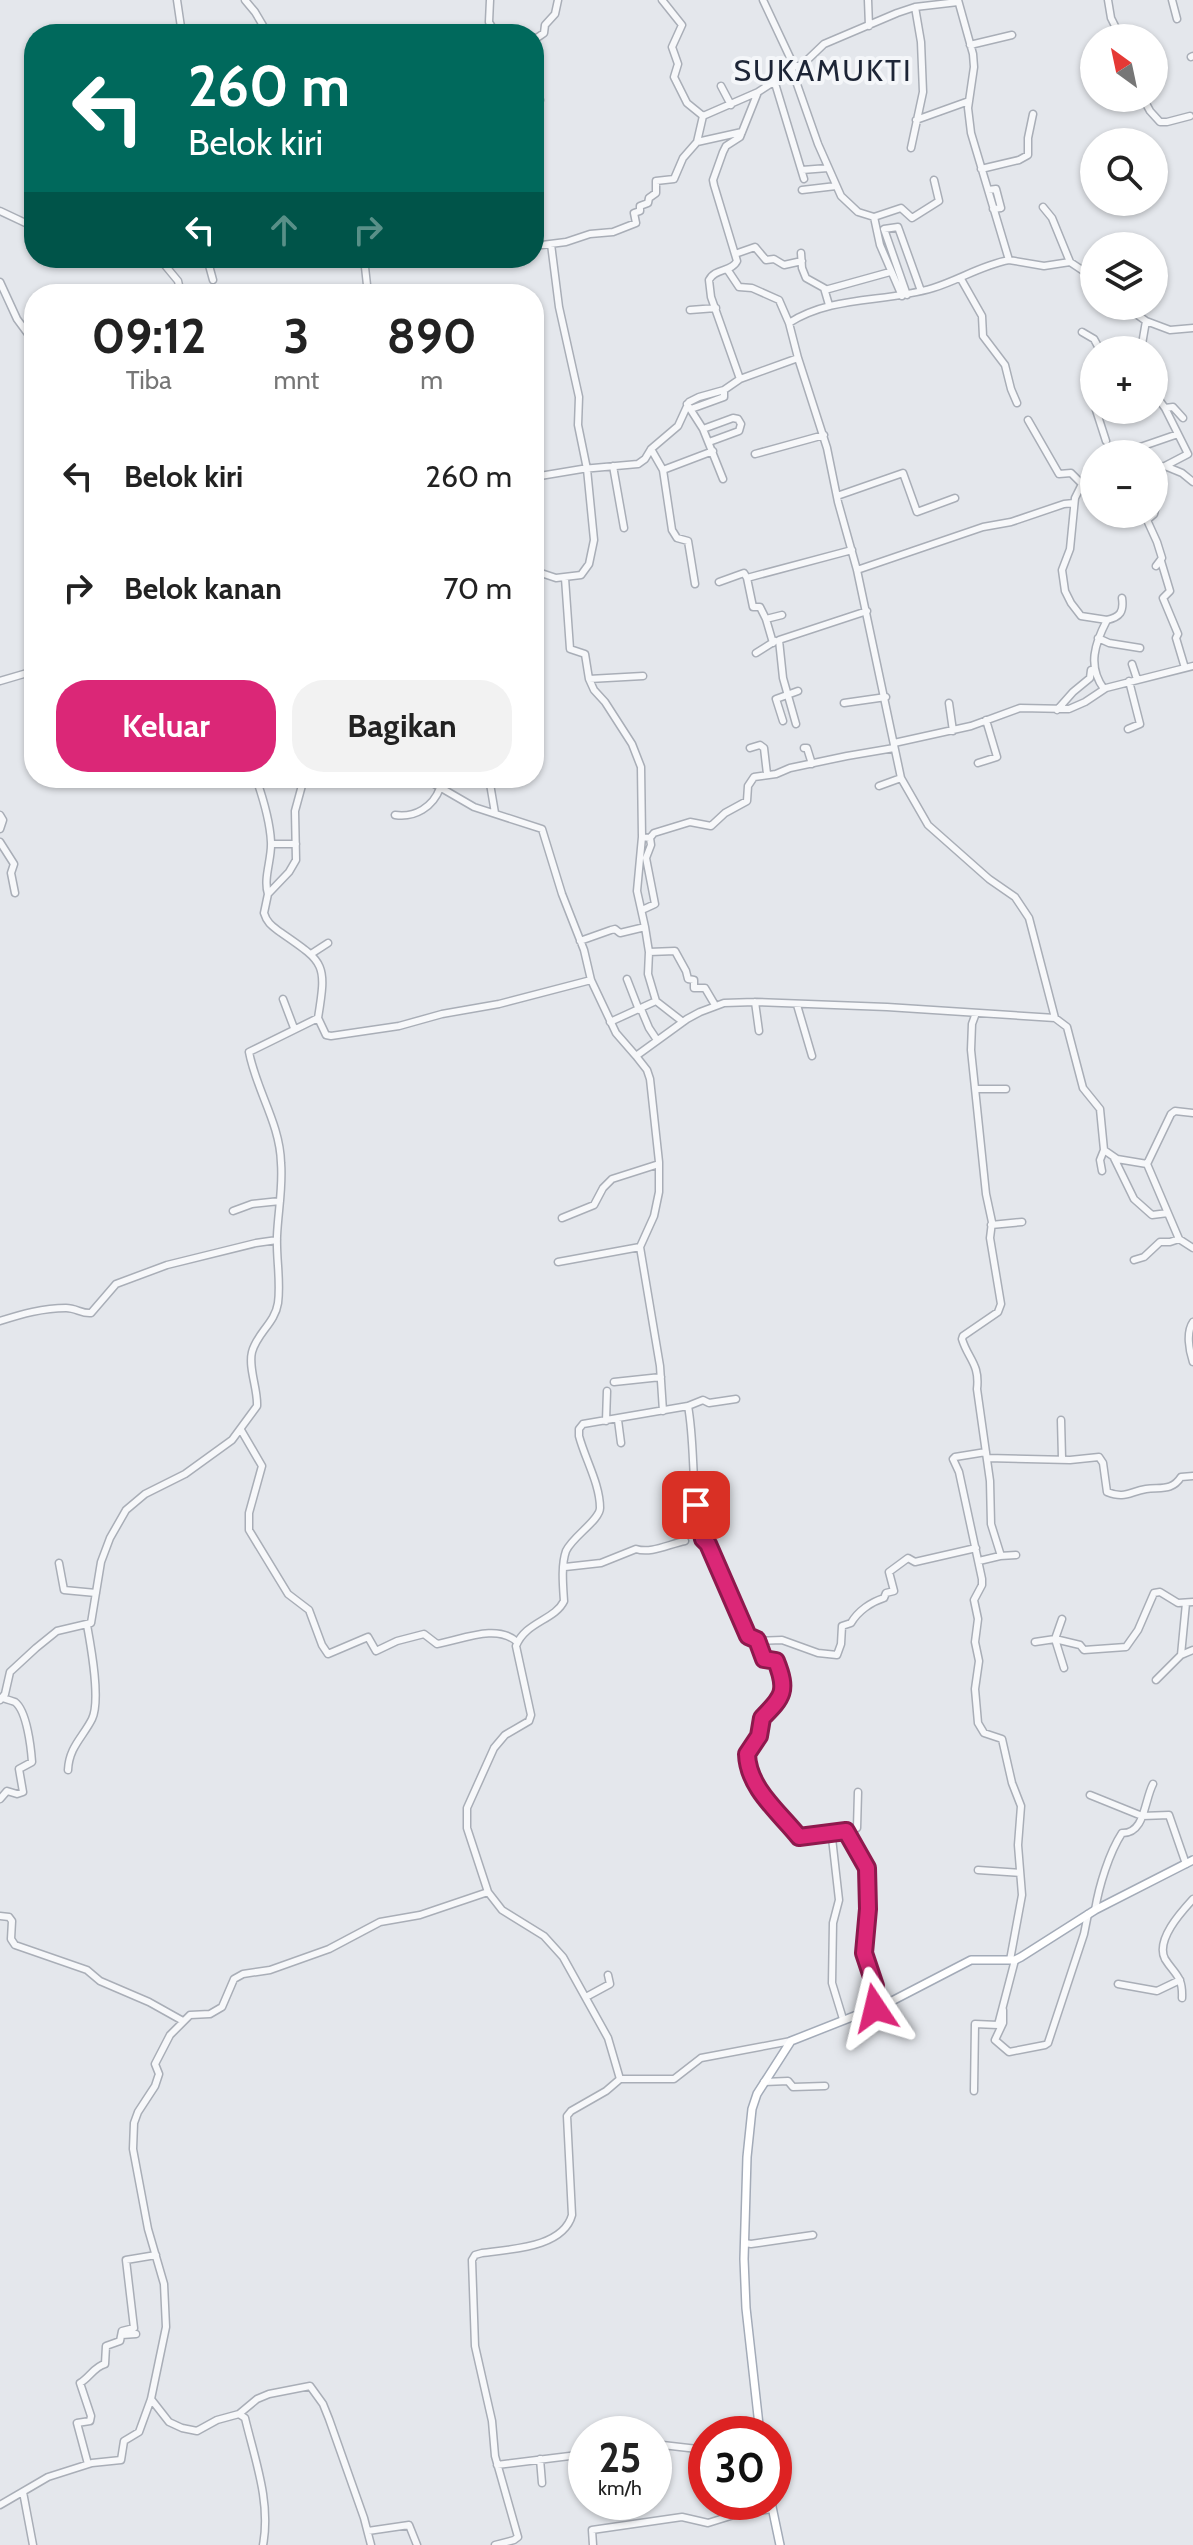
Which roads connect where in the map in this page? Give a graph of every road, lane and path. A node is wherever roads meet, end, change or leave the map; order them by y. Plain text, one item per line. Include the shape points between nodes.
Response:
1 (177, 0) edge
2 (245, 0) edge
3 (490, 0) edge
4 (558, 0) edge
5 (763, 0) edge
6 (868, 0) edge
7 (1108, 0) edge
8 (1172, 0) edge
9 (666, 1) edge
10 (958, 1) edge
11 (915, 7) junction
12 (1177, 19) dead end
13 (181, 24) edge
14 (262, 24) edge
15 (490, 24) edge
16 (1114, 24) edge
17 (869, 26) junction
18 (544, 30) edge
19 (1012, 35) dead end
20 (970, 45) junction
21 (793, 68) junction
22 (774, 80) junction
23 (721, 86) dead end
24 (758, 92) junction
25 (969, 101) junction
26 (731, 105) junction
27 (1151, 112) edge
28 (1033, 114) dead end
29 (703, 116) junction
30 (1190, 116) dead end
31 (916, 120) junction
32 (742, 132) junction
33 (697, 142) junction
34 (911, 148) dead end
35 (828, 168) junction
36 (981, 169) junction
37 (802, 170) junction
38 (804, 179) dead end
39 (934, 180) dead end
40 (836, 186) junction
41 (802, 190) dead end
42 (1043, 207) dead end
43 (0, 211) edge
44 (874, 217) junction
45 (24, 222) edge
46 (551, 244) junction
47 (544, 245) edge
48 (801, 253) dead end
49 (735, 254) junction
50 (908, 256) junction
51 (894, 260) junction
52 (1009, 260) junction
53 (802, 261) junction
54 (1070, 262) junction
55 (210, 268) edge
56 (727, 269) junction
57 (1080, 269) edge
58 (890, 272) junction
59 (961, 279) junction
60 (213, 280) dead end
61 (0, 282) edge
62 (825, 290) junction
63 (921, 291) junction
64 (905, 296) junction
65 (829, 305) junction
66 (716, 308) junction
67 (690, 310) dead end
68 (1146, 321) joint
69 (789, 323) junction
70 (24, 328) edge
71 (1193, 328) edge
72 (1082, 332) dead end
73 (1089, 336) edge
74 (1143, 336) edge
75 (798, 358) junction
76 (740, 379) junction
77 (1017, 403) dead end
78 (689, 407) junction
79 (1168, 408) edge
80 (1168, 414) edge
81 (1183, 418) dead end
82 (1028, 420) dead end
83 (703, 429) junction
84 (1178, 434) junction
85 (824, 435) junction
86 (1161, 440) edge
87 (709, 442) junction
88 (1193, 442) edge
89 (1185, 447) junction
90 (651, 449) junction
91 (713, 451) junction
92 (755, 454) dead end
93 (1168, 463) edge
94 (613, 466) junction
95 (587, 469) junction
96 (1168, 469) edge
97 (663, 470) junction
98 (544, 475) edge
99 (723, 479) dead end
100 (1080, 480) edge
101 (1193, 482) edge
102 (1080, 490) edge
103 (837, 496) junction
104 (955, 498) dead end
105 (1074, 503) junction
106 (624, 528) dead end
107 (1151, 528) edge
108 (852, 550) junction
109 (857, 570) junction
110 (544, 574) edge
111 (565, 578) junction
112 (747, 578) junction
113 (719, 582) dead end
114 (695, 584) dead end
115 (1122, 598) dead end
116 (867, 611) junction
117 (782, 615) dead end
118 (766, 619) junction
119 (1107, 620) junction
120 (1098, 638) junction
121 (776, 641) junction
122 (1140, 648) dead end
123 (1091, 651) dead end
124 (756, 653) dead end
125 (1132, 664) dead end
126 (1189, 667) edge
127 (24, 674) edge
128 (643, 676) dead end
129 (589, 679) junction
130 (1133, 680) junction
131 (0, 681) edge
132 (1104, 689) junction
133 (798, 691) dead end
134 (788, 694) junction
135 (886, 697) junction
136 (844, 703) dead end
137 (949, 703) dead end
138 (1057, 710) junction
139 (986, 720) junction
140 (783, 721) dead end
141 (796, 724) dead end
142 (1128, 729) dead end
143 (953, 731) junction
144 (894, 746) junction
145 (750, 748) dead end
146 (804, 748) dead end
147 (978, 763) dead end
148 (812, 764) junction
149 (767, 774) junction
150 (901, 778) junction
151 (879, 786) dead end
152 (259, 788) edge
153 (301, 788) edge
154 (440, 788) joint
155 (491, 788) edge
156 (495, 813) junction
157 (0, 815) edge
158 (395, 815) dead end
159 (0, 829) edge
160 (646, 837) junction
161 (0, 842) edge
162 (271, 844) junction
163 (296, 844) junction
164 (15, 893) dead end
165 (268, 894) junction
166 (642, 910) junction
167 (645, 927) junction
168 (580, 941) junction
169 (328, 943) dead end
170 (649, 952) junction
171 (311, 954) junction
172 (627, 979) dead end
173 (591, 980) junction
174 (283, 999) dead end
175 (656, 1001) junction
176 (755, 1002) junction
177 (715, 1005) junction
178 (797, 1005) junction
179 (640, 1009) junction
180 (976, 1013) junction
181 (318, 1018) junction
182 (1055, 1018) junction
183 (610, 1022) junction
184 (683, 1022) junction
185 (294, 1028) junction
186 (759, 1031) dead end
187 (657, 1040) junction
188 (636, 1056) junction
189 (812, 1056) dead end
190 (976, 1089) junction
191 (1006, 1089) dead end
192 (1193, 1113) edge
193 (1104, 1150) junction
194 (1114, 1158) junction
195 (659, 1164) junction
196 (1147, 1164) junction
197 (1102, 1171) dead end
198 (280, 1201) junction
199 (233, 1211) dead end
200 (1168, 1213) junction
201 (562, 1218) dead end
202 (1022, 1222) dead end
203 (991, 1225) junction
204 (1179, 1239) junction
205 (277, 1240) junction
206 (640, 1247) junction
207 (1193, 1248) edge
208 (1134, 1260) dead end
209 (558, 1262) dead end
210 (0, 1321) edge
211 (1193, 1322) edge
212 (1193, 1362) edge
213 (661, 1377) junction
214 (614, 1382) dead end
215 (607, 1391) dead end
216 (736, 1399) dead end
217 (688, 1406) junction
218 (663, 1411) junction
219 (618, 1420) junction
220 (1061, 1420) dead end
221 (606, 1421) junction
222 (241, 1430) junction
223 (621, 1443) dead end
224 (987, 1455) junction
225 (1062, 1458) junction
226 (1193, 1476) edge
227 (685, 1541) dead end
228 (976, 1548) junction
229 (1016, 1555) dead end
230 (1001, 1556) junction
231 (979, 1561) junction
232 (59, 1563) dead end
233 (565, 1567) junction
234 (96, 1593) junction
235 (1189, 1602) edge
236 (1062, 1619) dead end
237 (87, 1625) junction
238 (1055, 1639) junction
239 (757, 1641) junction
240 (517, 1642) junction
241 (1035, 1642) dead end
242 (1193, 1650) edge
243 (1181, 1655) junction
244 (1064, 1668) dead end
245 (1156, 1680) dead end
246 (1, 1699) edge
247 (68, 1770) dead end
248 (1153, 1784) dead end
249 (858, 1792) dead end
250 (1090, 1795) dead end
251 (0, 1799) edge
252 (1142, 1816) junction
253 (848, 1833) junction
254 (829, 1834) junction
255 (1191, 1862) edge
256 (978, 1870) dead end
257 (1020, 1873) junction
258 (488, 1892) junction
259 (1193, 1899) edge
260 (1092, 1912) junction
261 (0, 1916) edge
262 (1012, 1960) junction
263 (608, 1975) dead end
264 (1180, 1980) junction
265 (1118, 1984) dead end
266 (586, 1997) junction
267 (1182, 1998) dead end
268 (875, 2008) junction
269 (1003, 2010) junction
270 (843, 2019) junction
271 (183, 2021) junction
272 (791, 2041) junction
273 (620, 2079) junction
274 (764, 2082) junction
275 (825, 2086) dead end
276 (974, 2091) dead end
277 (813, 2235) dead end
278 (745, 2243) junction
279 (156, 2255) junction
280 (136, 2334) dead end
281 (122, 2335) junction
282 (151, 2399) junction
283 (239, 2414) junction
284 (758, 2416) edge
285 (568, 2456) edge
286 (540, 2459) junction
287 (88, 2464) junction
288 (497, 2465) junction
289 (542, 2483) dead end
290 (23, 2492) junction
291 (0, 2505) edge
292 (688, 2518) edge
293 (695, 2520) edge
294 (718, 2520) edge
295 (774, 2520) edge
296 (368, 2531) junction
297 (33, 2545) edge
298 (263, 2545) edge
299 (371, 2545) edge
300 (417, 2545) edge
301 (495, 2545) edge
302 (593, 2545) edge
303 (780, 2545) edge

1 - 13 street
2 - 14 street
3 - 15 street
4 - 18 street
5 - 21 street
6 - 17 street
7 - 16 street
8 - 12 street
9 - 29 street via 682,25 672,47 678,64 674,79 687,103
10 - 11 street
10 - 20 street
11 - 17 street
11 - 31 street via 923,91
17 - 21 street via 820,47
19 - 20 street
20 - 25 street via 974,67
21 - 22 street
21 - 35 street
22 - 24 street
22 - 37 street
23 - 26 street
24 - 26 street
24 - 32 street
25 - 31 street
25 - 36 street
26 - 29 street
27 - 30 street via 1160,122
28 - 36 street via 1028,155
29 - 33 street
31 - 34 street
32 - 33 street
32 - 49 street via 724,149 713,180
33 - 46 street via 674,179 656,181 656,193 634,213 636,223
35 - 37 street
35 - 40 street
36 - 52 street via 988,190 996,189 1001,201 1001,208 993,209
37 - 38 street
39 - 44 street via 940,197 935,205 912,218 901,208
40 - 41 street
40 - 44 street via 851,207
42 - 54 street
43 - 45 street
44 - 58 street
46 - 47 street
46 - 95 street
48 - 53 street
49 - 53 street via 755,247 766,260 784,265
49 - 56 street via 737,263
50 - 51 street
50 - 51 street via 898,227 884,229
50 - 63 street
51 - 64 street
52 - 54 street via 1044,266
52 - 59 street
53 - 62 street via 807,281
54 - 57 street
55 - 60 street
56 - 66 street via 709,280
56 - 69 street via 739,287 779,300
58 - 62 street
58 - 64 street
59 - 63 street
59 - 77 street via 982,316 983,336 1005,365
61 - 70 street
62 - 65 street
63 - 64 street
64 - 65 street
65 - 69 street
66 - 67 street
66 - 76 street
68 - 71 street via 1170,330
68 - 74 street
69 - 75 street
72 - 73 street
75 - 76 street
75 - 85 street
76 - 78 street via 724,390 724,397
78 - 83 street
78 - 90 street via 680,424
79 - 81 street
80 - 84 street
82 - 100 street via 1059,474 1071,473
83 - 87 street
83 - 87 street via 733,418 740,421 739,431
84 - 86 street
84 - 89 street
85 - 92 street
85 - 103 street
87 - 91 street
88 - 89 street
89 - 93 street via 1187,455
90 - 94 street via 638,464
90 - 97 street
91 - 97 street
91 - 99 street
94 - 95 street
94 - 106 street
95 - 98 street
95 - 111 street via 594,540 581,575
96 - 101 street
97 - 114 street via 672,530 688,541
102 - 105 street
103 - 104 street via 903,473 917,512
103 - 108 street
105 - 109 street
105 - 119 street via 1063,583 1080,615
107 - 126 street via 1170,591 1163,597
108 - 109 street
108 - 112 street
109 - 116 street
110 - 111 street
111 - 129 street via 570,649 585,654
112 - 113 street via 744,573
112 - 118 street via 753,607 760,607
115 - 119 street via 1120,614
116 - 121 street
116 - 135 street
117 - 118 street
118 - 121 street
119 - 120 street
120 - 122 street
120 - 132 street via 1095,671
121 - 124 street
121 - 134 street
123 - 138 street via 1090,678
125 - 130 street
126 - 130 street
127 - 131 street
128 - 129 street
129 - 160 street via 641,767
130 - 132 street
130 - 142 street via 1140,724
132 - 138 street via 1080,705
133 - 134 street
134 - 140 street via 775,701
134 - 141 street
135 - 136 street
135 - 144 street
137 - 143 street
138 - 139 street via 1020,708
139 - 143 street
139 - 147 street via 997,758
143 - 144 street
144 - 148 street
144 - 150 street
145 - 149 street via 764,748
146 - 148 street
148 - 149 street
149 - 160 street via 751,778 747,801 711,826 690,822
150 - 151 street
150 - 182 street via 928,825 1023,907
152 - 162 street
153 - 163 street via 295,811
154 - 156 street
154 - 158 street via 423,809
155 - 156 street
156 - 168 street via 542,829
157 - 159 street
160 - 166 street via 637,891
160 - 166 street via 655,904
161 - 164 street via 14,864
162 - 163 street
162 - 165 street
163 - 165 street via 293,866
165 - 171 street via 266,920
166 - 167 street
167 - 168 street via 620,933 615,929
167 - 170 street
168 - 173 street
169 - 171 street
170 - 175 street via 648,974
170 - 177 street via 675,951 694,988 705,988
171 - 181 street via 323,972
172 - 179 street
173 - 181 street via 386,1028 328,1036
173 - 183 street
174 - 185 street
175 - 179 street
175 - 184 street
176 - 177 street
176 - 178 street
176 - 186 street
177 - 184 street
178 - 180 street
178 - 189 street
179 - 183 street
179 - 187 street
180 - 182 street
180 - 190 street via 971,1050
181 - 185 street
182 - 193 street via 1067,1027 1083,1088 1100,1109
183 - 188 street
184 - 187 street
185 - 198 street via 249,1052 279,1138
187 - 188 street
188 - 195 street via 650,1079
190 - 191 street
190 - 203 street
192 - 196 street via 1171,1114
193 - 194 street
193 - 197 street
194 - 196 street
194 - 200 street via 1136,1201 1152,1215
195 - 201 street via 612,1179 594,1205
195 - 206 street via 658,1204
196 - 200 street
198 - 199 street
198 - 205 street
200 - 204 street
202 - 203 street
203 - 224 street via 1000,1309 962,1339 977,1368
204 - 207 street
204 - 208 street via 1160,1242
205 - 210 street via 167,1265 116,1284 91,1313 50,1309
205 - 222 street via 276,1312 252,1354 258,1403
206 - 209 street
206 - 213 street
211 - 212 street
213 - 214 street
213 - 218 street
215 - 221 street
216 - 217 street
217 - 218 street
217 - 239 street via 703,1539 748,1636
218 - 219 street
219 - 221 street
219 - 223 street
220 - 225 street
221 - 233 street via 579,1429 600,1508 570,1545
222 - 234 street via 185,1474 132,1503 110,1538
222 - 240 street via 262,1466 249,1530 288,1594 309,1610 328,1654 368,1637 376,1651 424,1634 437,1644 488,1634 511,1636
224 - 225 street
224 - 228 street via 953,1459
224 - 230 street via 990,1519
225 - 226 street via 1099,1457 1107,1492 1126,1496 1167,1488 1181,1477
227 - 233 street
228 - 231 street
228 - 239 street via 918,1562 903,1560 889,1572 894,1591 841,1628 837,1655 783,1640
229 - 230 street
230 - 231 street
231 - 257 street via 982,1585 974,1600 978,1723 984,1733 1003,1741 1021,1806
232 - 234 street via 64,1590
233 - 240 street via 561,1607
234 - 237 street
235 - 238 street via 1154,1593 1126,1647 1084,1650
235 - 243 street
236 - 238 street
237 - 246 street via 57,1631 36,1648 10,1672
237 - 247 street via 95,1701
238 - 241 street
238 - 244 street
239 - 254 street via 764,1659 778,1664 783,1685 747,1754 750,1771 758,1790 799,1837
240 - 258 street via 531,1715 494,1748 465,1820
242 - 243 street
243 - 245 street
246 - 251 street via 19,1706 30,1735 32,1762 19,1769 23,1792 7,1791
248 - 252 street
249 - 253 street via 857,1828
250 - 252 street
252 - 255 street via 1170,1816
252 - 260 street via 1133,1832 1122,1833 1115,1842
253 - 254 street
253 - 268 street via 867,1868 864,1953 875,1986
254 - 270 street via 839,1900 833,1923 832,1983
255 - 260 main road
256 - 257 street
257 - 262 street via 1022,1895
258 - 266 street via 502,1910 556,1948
258 - 271 street via 380,1922 316,1954 243,1974 234,1979 216,2012
259 - 264 street via 1176,1916 1164,1948
260 - 262 main road
260 - 269 street via 1048,2043 1009,2052 995,2040
261 - 271 street via 12,1921 15,1945 87,1970
262 - 268 main road via 971,1960
262 - 269 street
263 - 266 street via 610,1984
264 - 265 street via 1157,1991
264 - 267 street
266 - 273 street via 608,2038
268 - 270 main road
269 - 276 street via 997,2026 975,2024
270 - 272 main road
271 - 279 street via 156,2060 158,2079 138,2112 132,2137
272 - 273 street via 701,2058 674,2079
272 - 274 main road
273 - 288 street via 568,2114 572,2215 566,2228 540,2244 482,2253 472,2260 475,2346
274 - 275 street
274 - 278 main road via 749,2132
277 - 278 street
278 - 284 main road
279 - 281 street via 126,2260 135,2325
279 - 282 street via 166,2327
280 - 281 street
281 - 287 street via 121,2341 105,2347 105,2364 80,2383 91,2416 90,2421 77,2423
282 - 283 street via 169,2422 191,2431
282 - 287 street via 139,2432 124,2441 121,2460
283 - 296 street via 269,2394 310,2386 323,2404
283 - 298 street via 245,2418 264,2497
285 - 286 street
286 - 288 street
286 - 289 street
287 - 290 street
288 - 301 street via 518,2537
290 - 291 street
290 - 297 street
292 - 302 street via 592,2530
293 - 294 street
295 - 303 main road
296 - 299 street
296 - 300 street via 409,2525

